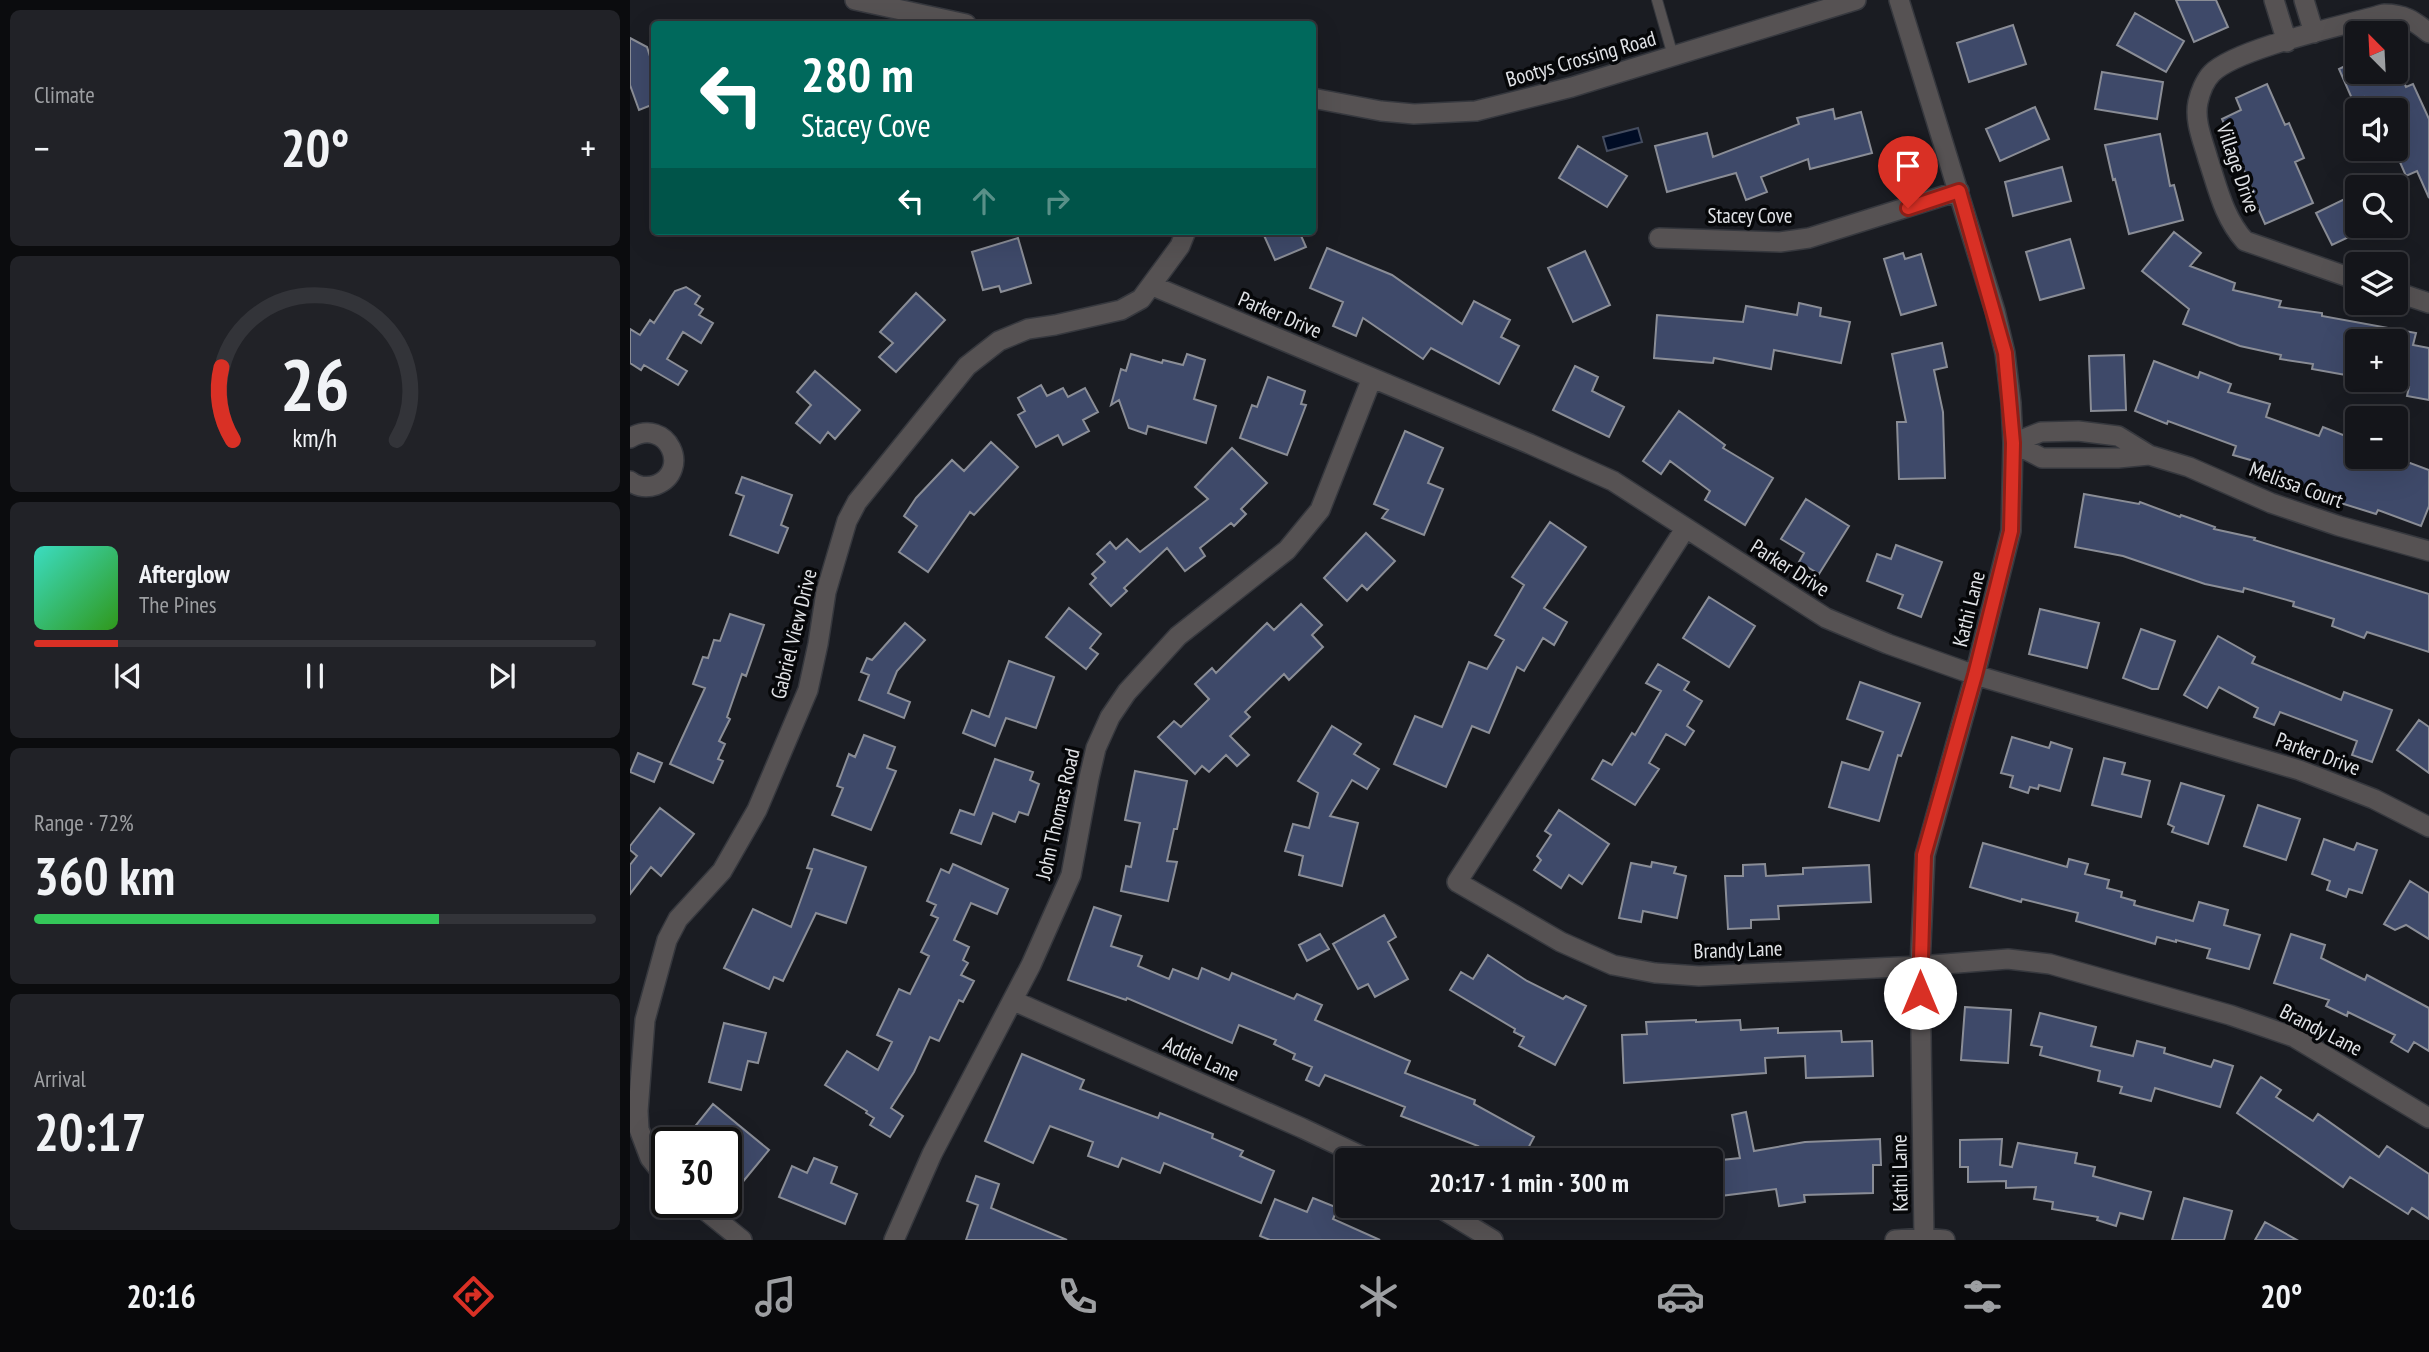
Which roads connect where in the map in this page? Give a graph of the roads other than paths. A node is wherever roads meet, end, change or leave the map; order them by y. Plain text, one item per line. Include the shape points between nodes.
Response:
1 (855, 0) edge
2 (1657, 0) edge
3 (1856, 0) edge
4 (1899, 0) edge
5 (2274, 0) edge
6 (2304, 0) edge
7 (952, 21) edge
8 (2314, 33) junction
9 (2429, 33) edge
10 (2287, 42) junction
11 (1673, 56) junction
12 (1316, 99) edge
13 (1959, 191) junction
14 (1184, 235) edge
15 (1659, 238) dead end
16 (2345, 275) edge
17 (1153, 286) junction
18 (2408, 296) edge
19 (2429, 303) edge
20 (1373, 378) junction
21 (630, 438) edge
22 (2013, 443) junction
23 (2149, 455) junction
24 (630, 481) edge
25 (1685, 529) junction
26 (2429, 551) edge
27 (1975, 675) junction
28 (2429, 827) edge
29 (1920, 966) junction
30 (1014, 1001) junction
31 (2429, 1118) edge
32 (1344, 1148) edge
33 (651, 1159) edge
34 (715, 1218) edge
35 (1457, 1218) edge
36 (1924, 1238) junction
37 (742, 1240) edge
38 (894, 1240) edge
39 (1493, 1240) edge
40 (1895, 1240) edge
41 (1945, 1240) edge

1 - 7 street
2 - 11 lane
3 - 11 street, Bootys Crossing Road
4 - 13 street, Kathi Lane
5 - 10 street
6 - 8 street
8 - 9 street, Village Drive via 2399,14
8 - 10 street, Village Drive
10 - 16 street, Village Drive via 2253,51 2211,73 2197,104 2198,125 2225,211 2245,242
11 - 12 street, Bootys Crossing Road via 1476,111 1402,113
13 - 15 street, Stacey Cove via 1809,238 1780,242
13 - 22 street, Kathi Lane via 2005,353
14 - 17 street, Gabriel View Drive
17 - 20 street, Parker Drive
17 - 33 street, Gabriel View Drive via 1121,310 1027,329 999,341 967,366 846,521 826,592 808,690 757,810 722,871 678,919 667,940 645,1020 638,1111 639,1129
18 - 19 street
20 - 25 street, Parker Drive via 1613,481
20 - 30 street, John Thomas Road via 1320,510 1287,551 1178,636 1110,717 1096,748 1071,874
21 - 24 street via 645,432 662,437 674,460 661,482 643,487
22 - 23 street, Melissa Court via 2042,458
22 - 23 street, Melissa Court via 2041,432 2078,431 2118,436
22 - 27 street, Kathi Lane via 2011,531
23 - 26 street, Melissa Court via 2339,526
25 - 27 street, Parker Drive via 1826,618
25 - 29 street, Brandy Lane via 1457,882 1561,942 1614,965 1655,973 1699,976
27 - 28 street, Parker Drive via 2299,769
27 - 29 street, Kathi Lane via 1924,855
29 - 31 street, Brandy Lane via 2008,959 2050,964 2230,1015 2294,1037
29 - 36 street, Kathi Lane
30 - 32 street, Addie Lane
30 - 38 street, John Thomas Road via 932,1154
34 - 37 street
35 - 39 street
36 - 40 street
36 - 41 street

